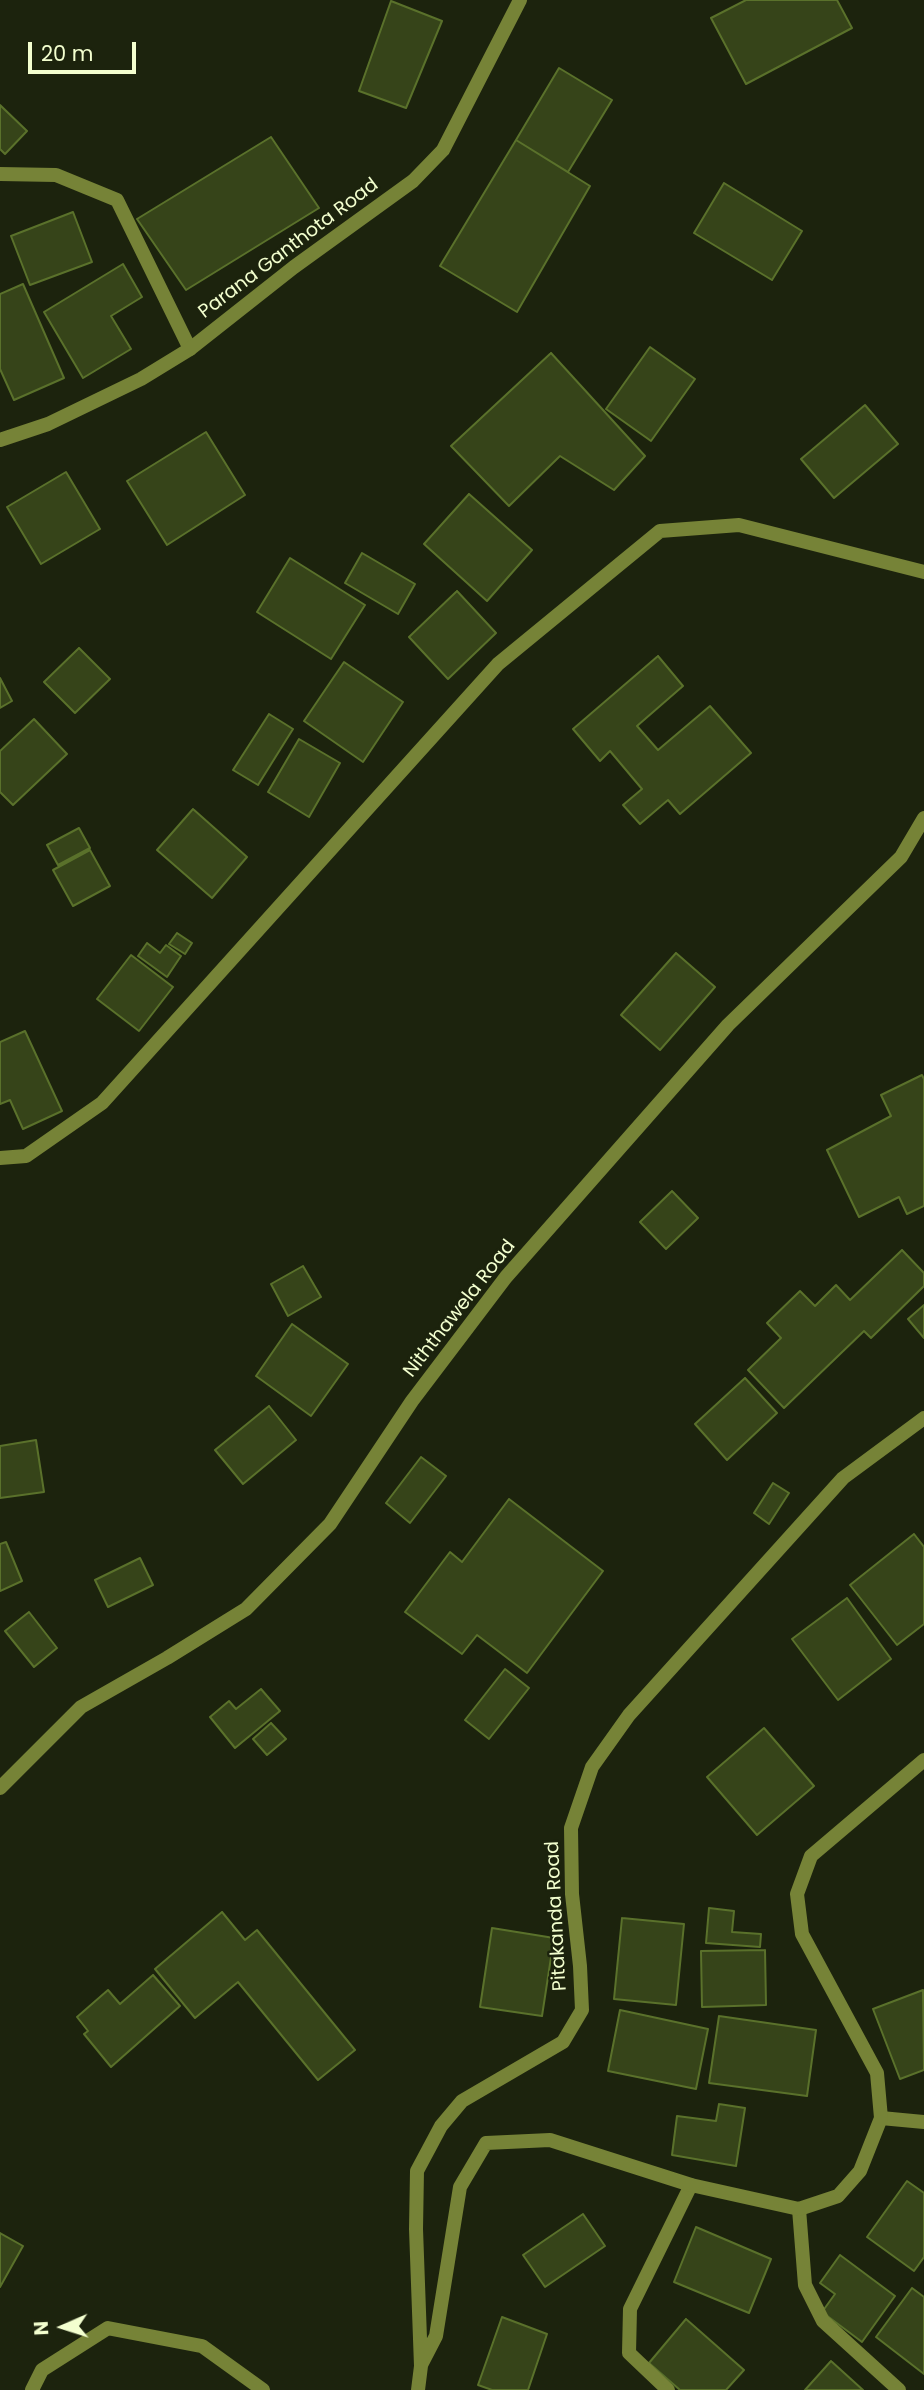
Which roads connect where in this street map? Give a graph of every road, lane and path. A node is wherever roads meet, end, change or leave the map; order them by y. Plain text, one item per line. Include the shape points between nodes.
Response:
1 (520, 0) edge
2 (0, 174) edge
3 (190, 349) junction
4 (0, 440) edge
5 (924, 572) edge
6 (924, 818) edge
7 (0, 1158) edge
8 (924, 1418) edge
9 (924, 1760) edge
10 (0, 1788) edge
11 (881, 2118) junction
12 (924, 2122) edge
13 (691, 2185) junction
14 (799, 2209) junction
15 (421, 2366) junction
16 (33, 2390) edge
17 (263, 2390) edge
18 (418, 2390) edge
19 (668, 2390) edge
20 (899, 2390) edge

1 - 3 street, Parana Ganthota Road via 443,150 413,181
2 - 3 street via 56,175 117,200
3 - 4 street, Parana Ganthota Road via 141,379 48,424
5 - 7 street via 739,526 660,531 498,664 102,1103 26,1156
6 - 10 street, Niththawela Road via 901,857 728,1025 506,1277 412,1401 330,1524 246,1609 81,1707
8 - 15 street, Pitakanda Road via 843,1478 629,1715 592,1767 571,1828 582,2010 563,2042 462,2101 441,2126 417,2171
9 - 11 street via 811,1856 797,1894 802,1934 877,2073
11 - 12 street
11 - 14 street via 860,2171 838,2196
13 - 14 street
13 - 15 street via 551,2140 486,2143 460,2187 436,2336
13 - 19 street via 630,2309 629,2353
14 - 20 street via 805,2285 822,2321
15 - 18 street, Pitakanda Road
16 - 17 street via 42,2370 108,2328 202,2346

